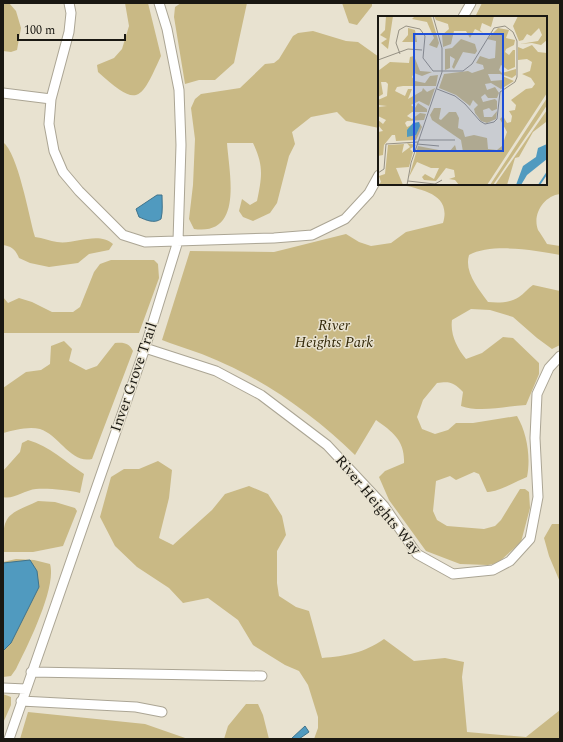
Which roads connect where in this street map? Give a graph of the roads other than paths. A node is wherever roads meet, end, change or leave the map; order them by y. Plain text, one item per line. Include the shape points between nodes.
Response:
1 (69, 3) edge
2 (159, 3) edge
3 (471, 3) edge
4 (464, 16) edge
5 (3, 93) edge
6 (51, 99) junction
7 (378, 177) edge
8 (178, 241) junction
9 (145, 348) junction
10 (560, 356) edge
11 (31, 672) junction
12 (262, 676) dead end
13 (3, 688) edge
14 (26, 688) junction
15 (22, 701) junction
16 (162, 712) dead end
17 (9, 739) edge

1 - 6 street via 69,32
2 - 8 street, Inver Grove Trail via 179,90
3 - 4 street
5 - 6 street
6 - 8 street via 49,124 54,151 63,172 79,191 123,235 145,242
7 - 8 street via 369,193 345,219 312,235
8 - 9 street, Inver Grove Trail
9 - 10 street, River Heights Way via 216,371 261,395 326,445 384,506 417,554 453,574 493,570 510,561 530,539 538,497 535,438 537,394 549,368
9 - 11 street, Inver Grove Trail
11 - 12 street
11 - 14 street, Inver Grove Trail
13 - 14 street
14 - 15 street, Inver Grove Trail
15 - 16 street via 136,707
15 - 17 street, Inver Grove Trail

